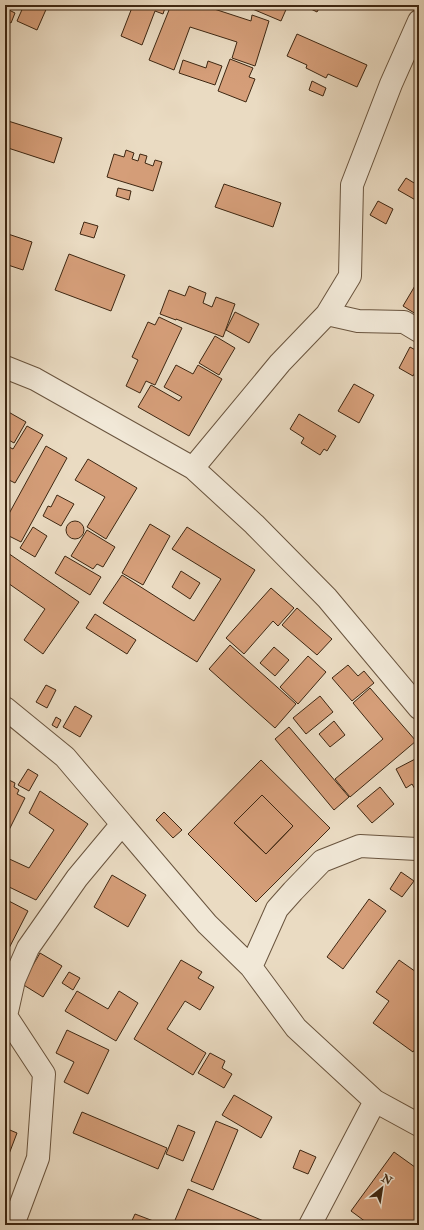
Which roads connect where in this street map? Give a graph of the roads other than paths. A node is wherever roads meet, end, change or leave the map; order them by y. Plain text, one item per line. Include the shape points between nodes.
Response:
1 (419, 21) edge
2 (327, 314) junction
3 (419, 331) edge
4 (5, 367) edge
5 (193, 468) junction
6 (5, 708) edge
7 (419, 708) edge
8 (122, 824) junction
9 (419, 848) edge
10 (251, 967) junction
11 (375, 1101) junction
12 (419, 1125) edge
13 (13, 1225) edge
14 (310, 1225) edge

1 - 2 street via 391,84 352,185 350,276
2 - 3 street via 358,321 404,322
2 - 5 street via 280,363
4 - 5 street via 35,379
5 - 7 street via 254,524 327,598
6 - 8 street via 65,757
8 - 10 street via 207,924
8 - 13 street via 77,878 28,948 14,980 6,1016 44,1074 38,1158
9 - 10 street via 360,846 322,861 277,909
10 - 11 street via 296,1028
11 - 12 street
11 - 14 street

